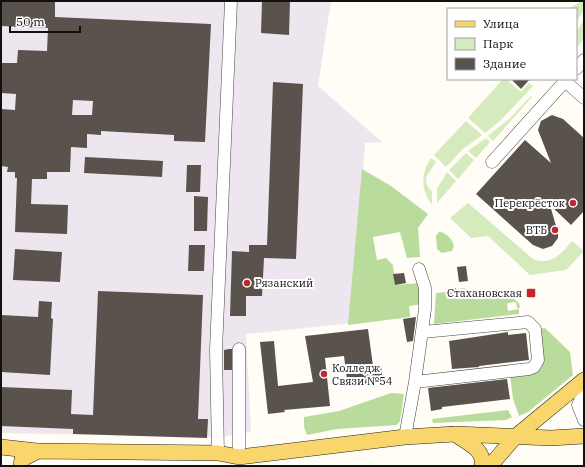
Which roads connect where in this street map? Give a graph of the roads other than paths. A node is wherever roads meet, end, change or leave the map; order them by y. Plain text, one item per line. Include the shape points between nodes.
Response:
1 (231, 1) edge
2 (584, 60) edge
3 (577, 68) edge
4 (566, 80) edge
5 (584, 98) edge
6 (492, 162) dead end
7 (419, 269) dead end
8 (423, 332) junction
9 (239, 349) dead end
10 (584, 380) edge
11 (415, 382) junction
12 (584, 390) edge
13 (584, 420) edge
14 (455, 434) junction
15 (584, 436) edge
16 (405, 437) junction
17 (515, 437) junction
18 (1, 447) edge
19 (38, 451) junction
20 (218, 453) junction
21 (1, 454) edge
22 (239, 457) junction
23 (17, 466) edge
24 (21, 466) edge
25 (482, 466) edge
26 (490, 466) edge

1 - 20 street via 216,350
2 - 3 street
4 - 5 street
4 - 6 street
7 - 8 street via 425,288
8 - 11 street
8 - 11 street via 528,322 535,329 538,360 534,367 529,369
9 - 22 street
10 - 17 main road
11 - 16 street
12 - 13 street via 578,405
14 - 16 main road
14 - 17 main road
14 - 25 main road via 479,450
15 - 17 main road
16 - 22 main road
17 - 26 main road
18 - 19 main road
19 - 20 main road
19 - 24 main road via 22,459
20 - 22 main road
21 - 23 main road

